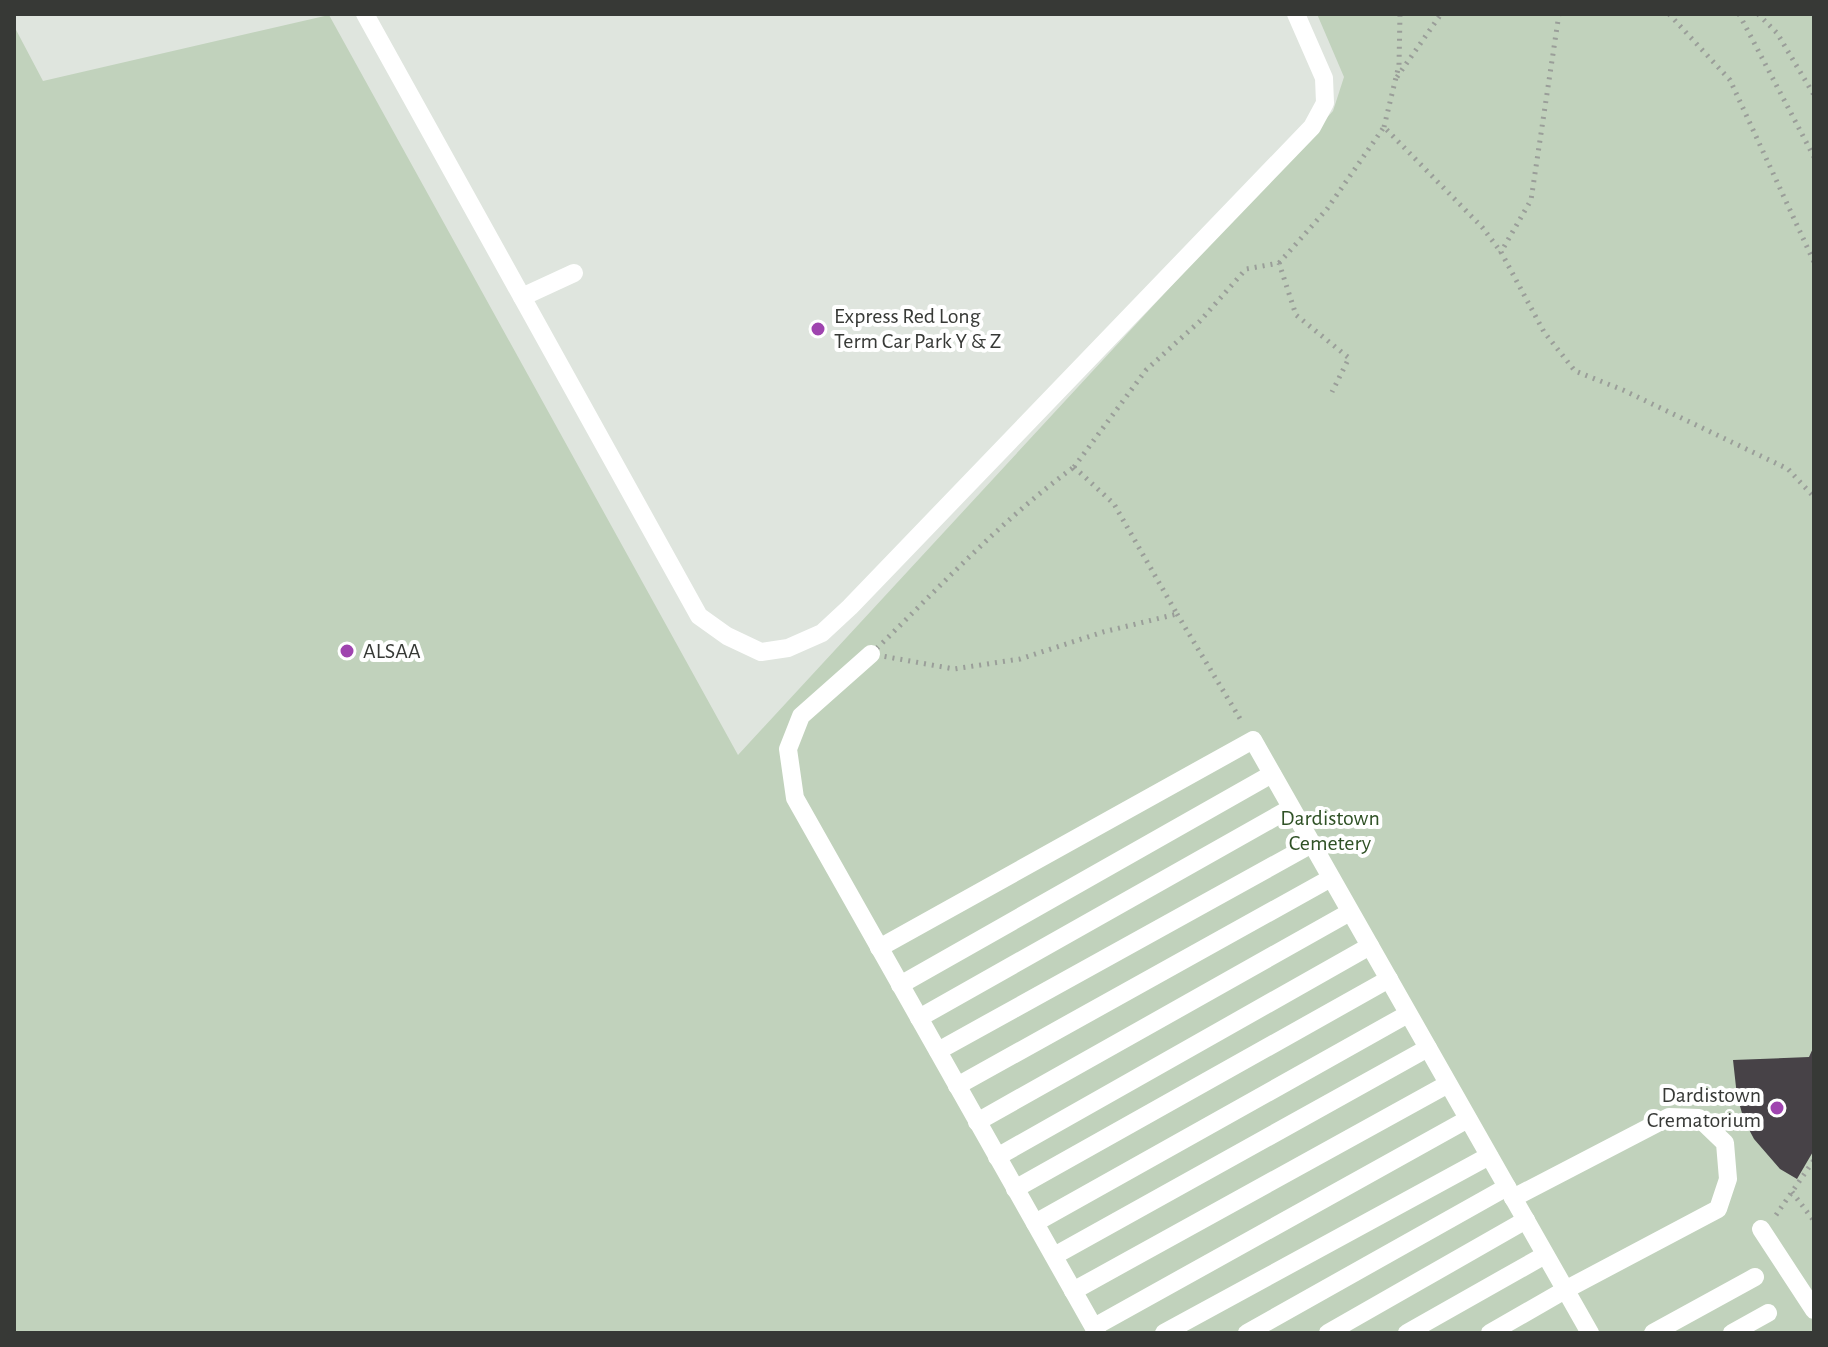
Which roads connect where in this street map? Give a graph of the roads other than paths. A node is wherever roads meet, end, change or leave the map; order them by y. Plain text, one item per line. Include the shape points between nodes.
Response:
1 (365, 14) edge
2 (1296, 14) edge
3 (574, 273) dead end
4 (522, 297) junction
5 (871, 654) road end
6 (1272, 774) junction
7 (1291, 808) junction
8 (1312, 844) junction
9 (1331, 878) junction
10 (1350, 912) junction
11 (1370, 946) junction
12 (879, 948) junction
13 (1389, 979) junction
14 (900, 985) junction
15 (1408, 1014) junction
16 (919, 1018) junction
17 (1428, 1048) junction
18 (938, 1051) junction
19 (1448, 1084) junction
20 (957, 1086) junction
21 (1468, 1119) junction
22 (977, 1122) junction
23 (1489, 1156) junction
24 (997, 1157) junction
25 (1015, 1189) junction
26 (1510, 1193) junction
27 (1526, 1220) junction
28 (1035, 1223) junction
29 (1761, 1229) dead end
30 (1545, 1255) junction
31 (1054, 1256) junction
32 (1755, 1277) dead end
33 (1565, 1290) junction
34 (1073, 1291) junction
35 (1814, 1310) edge
36 (1768, 1313) dead end
37 (1095, 1330) edge
38 (1582, 1330) edge
39 (1164, 1333) edge
40 (1247, 1333) edge
41 (1328, 1333) edge
42 (1407, 1333) edge
43 (1490, 1333) edge
44 (1653, 1333) edge
45 (1732, 1333) edge

1 - 4 lane
2 - 4 lane via 1324,78 1325,103 1312,127 850,607 822,633 788,648 761,652 699,616
3 - 4 lane
5 - 12 lane via 801,716 788,749 795,798
6 - 7 lane
6 - 12 lane via 1253,740
6 - 14 lane
7 - 8 lane
7 - 16 lane
8 - 9 lane
8 - 18 lane
9 - 10 lane
9 - 20 lane
10 - 11 lane
10 - 22 lane
11 - 13 lane
11 - 24 lane
12 - 14 lane
13 - 15 lane
13 - 25 lane
14 - 16 lane
15 - 17 lane
15 - 28 lane
16 - 18 lane
17 - 19 lane
17 - 31 lane
18 - 20 lane
19 - 21 lane
19 - 34 lane
20 - 22 lane
21 - 23 lane
21 - 37 lane
22 - 24 lane
23 - 26 lane
23 - 39 lane
24 - 25 lane
25 - 28 lane
26 - 27 lane
26 - 33 lane via 1669,1117 1699,1118 1725,1143 1728,1179 1718,1209
26 - 40 lane
27 - 30 lane
27 - 41 lane
28 - 31 lane
29 - 35 lane
30 - 33 lane
30 - 42 lane
31 - 34 lane
32 - 44 lane
33 - 38 lane
33 - 43 lane
34 - 37 lane
36 - 45 lane

